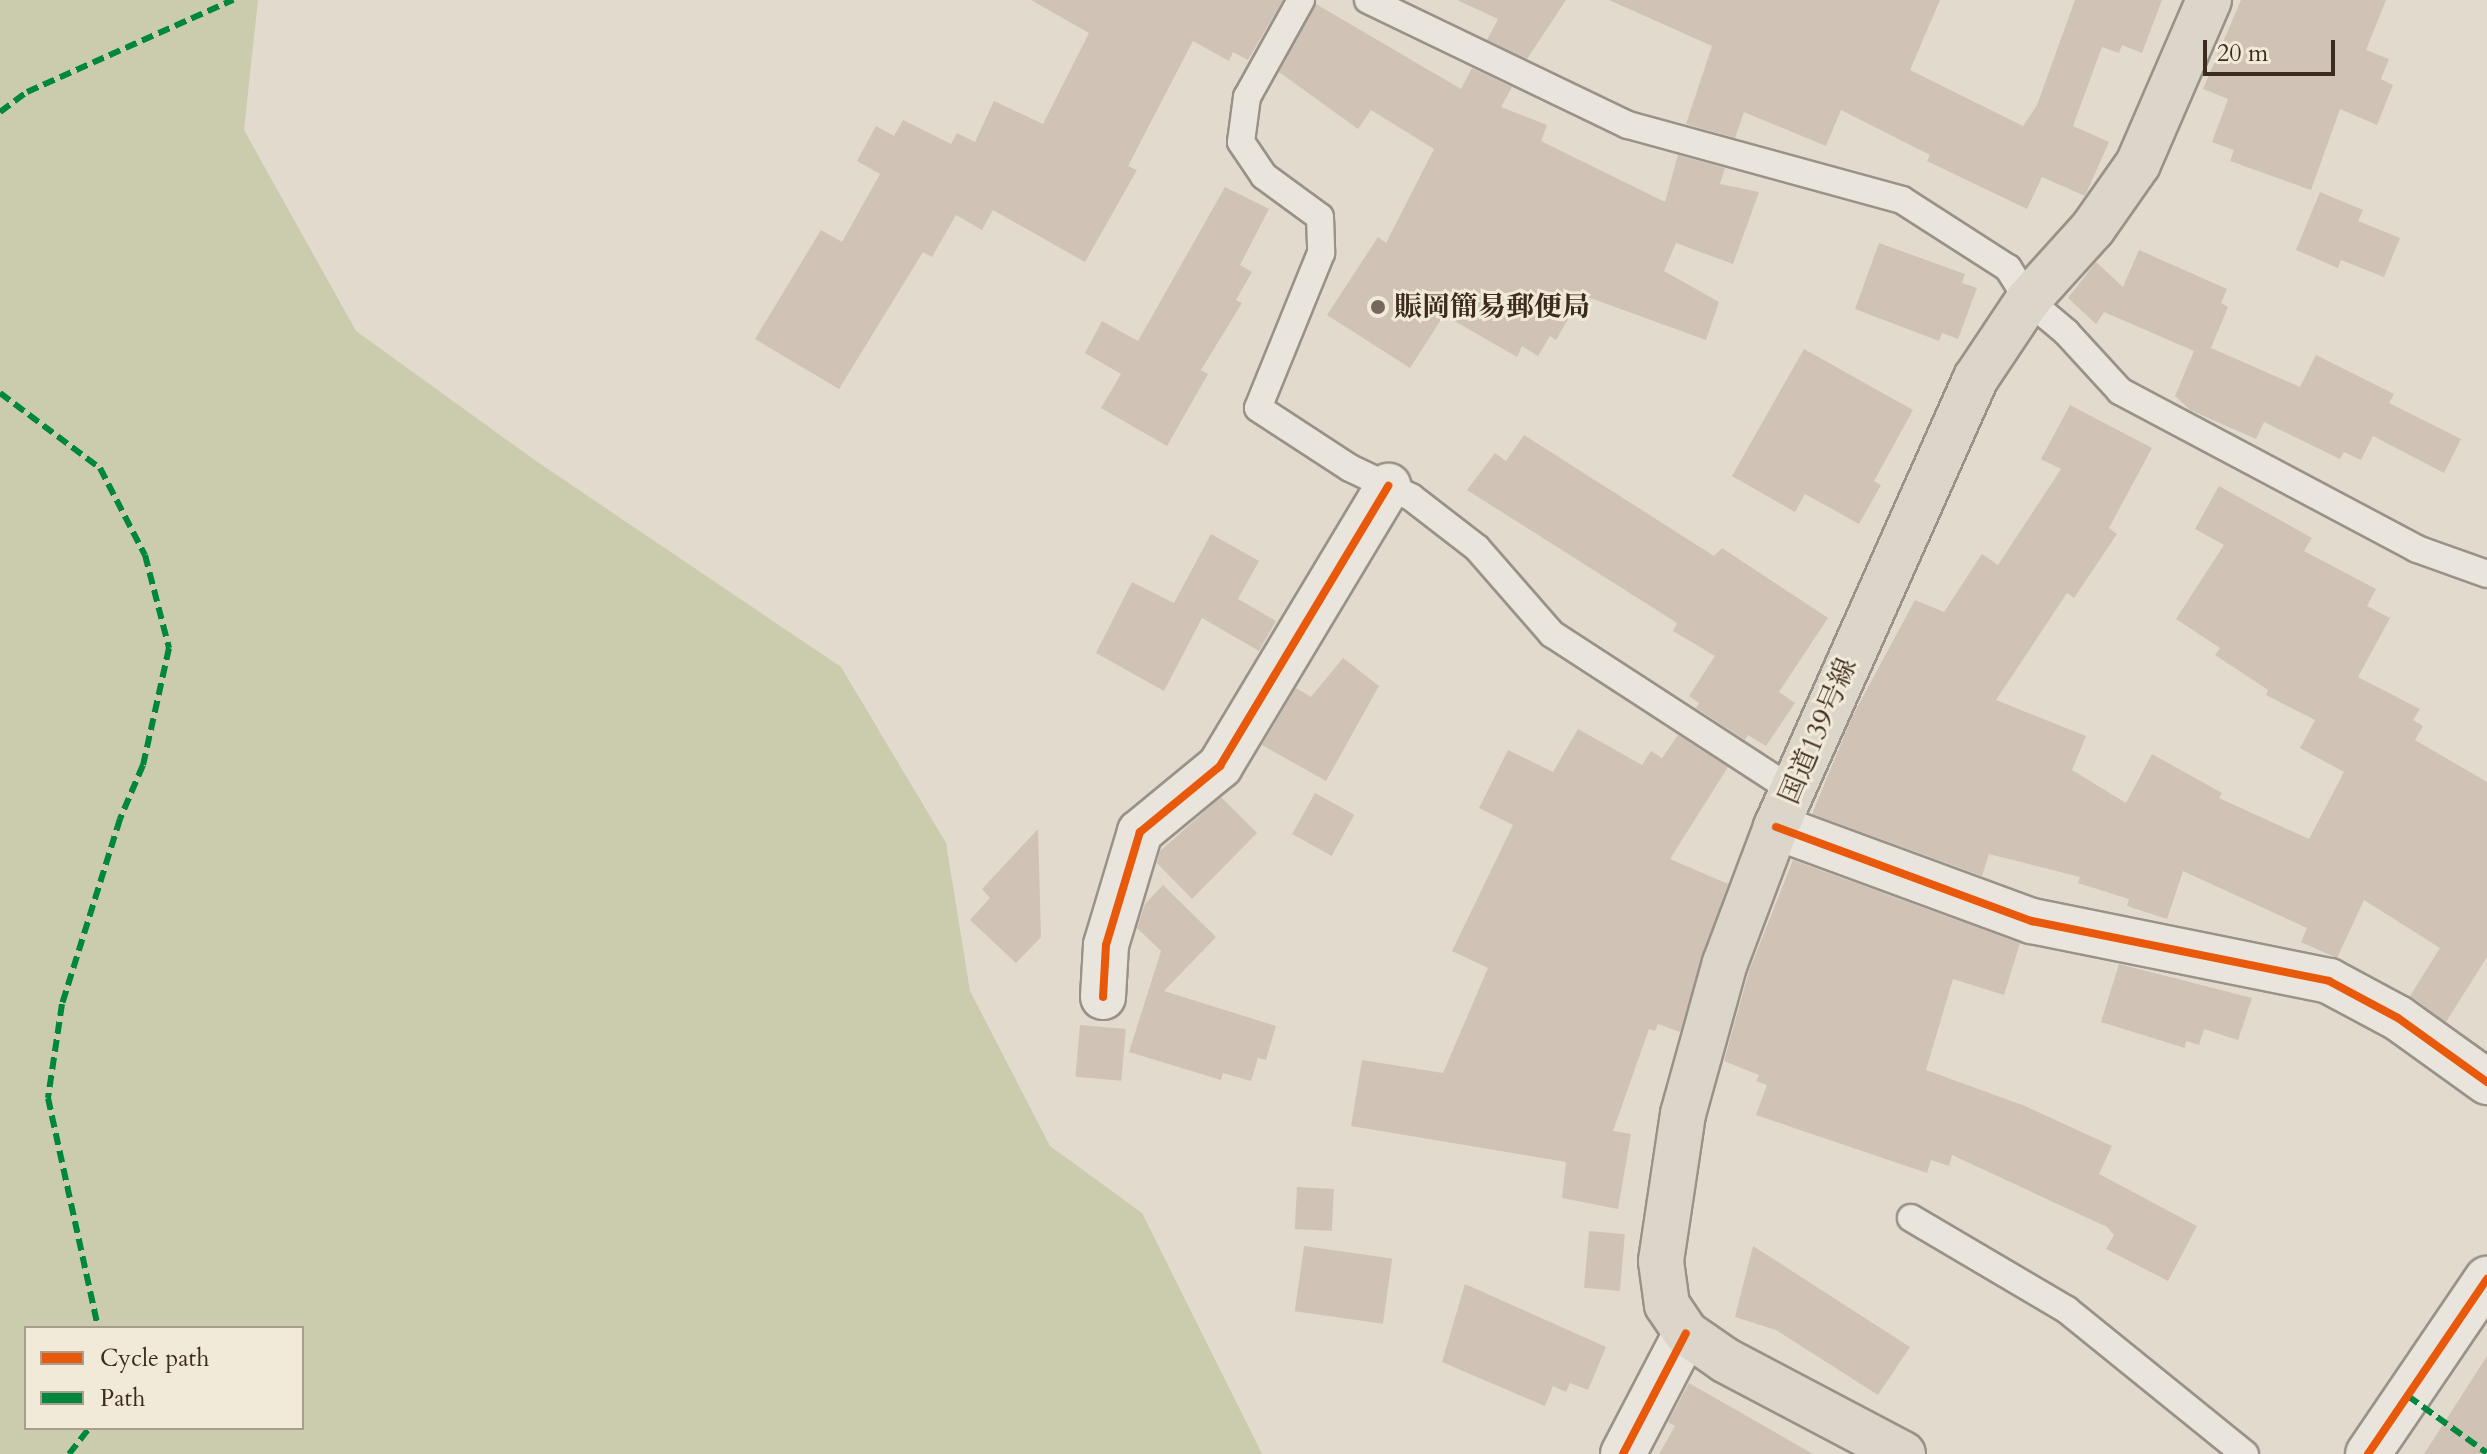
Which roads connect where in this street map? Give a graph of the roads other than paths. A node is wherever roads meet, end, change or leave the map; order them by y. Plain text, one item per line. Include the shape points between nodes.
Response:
1 (1301, 0) edge
2 (1368, 0) edge
3 (2209, 0) edge
4 (2028, 300) junction
5 (1388, 486) junction
6 (2487, 574) edge
7 (1784, 808) junction
8 (1103, 997) dead end
9 (2487, 1082) edge
10 (1911, 1218) dead end
11 (2487, 1279) edge
12 (1686, 1333) junction
13 (1623, 1454) edge
14 (1903, 1454) edge
15 (2245, 1454) edge
16 (2368, 1454) edge

1 - 5 lane via 1247,97 1241,142 1264,176 1320,217 1321,253 1258,408
2 - 4 lane via 1628,125 1902,200 2008,268
3 - 4 highway, 国道139号線 via 2138,164 2093,228
4 - 6 lane via 2120,391 2417,549
4 - 7 highway, 国道139号線 via 1976,378
5 - 7 lane via 1477,548 1552,634
5 - 8 street via 1220,766 1140,832 1106,945
7 - 9 street via 2032,921 2329,981 2398,1018
7 - 12 highway, 国道139号線 via 1702,1034 1668,1194 1661,1261 1667,1305
10 - 15 lane via 2067,1310
11 - 16 street
12 - 13 street
12 - 14 highway, 国道139号線 via 1791,1399

